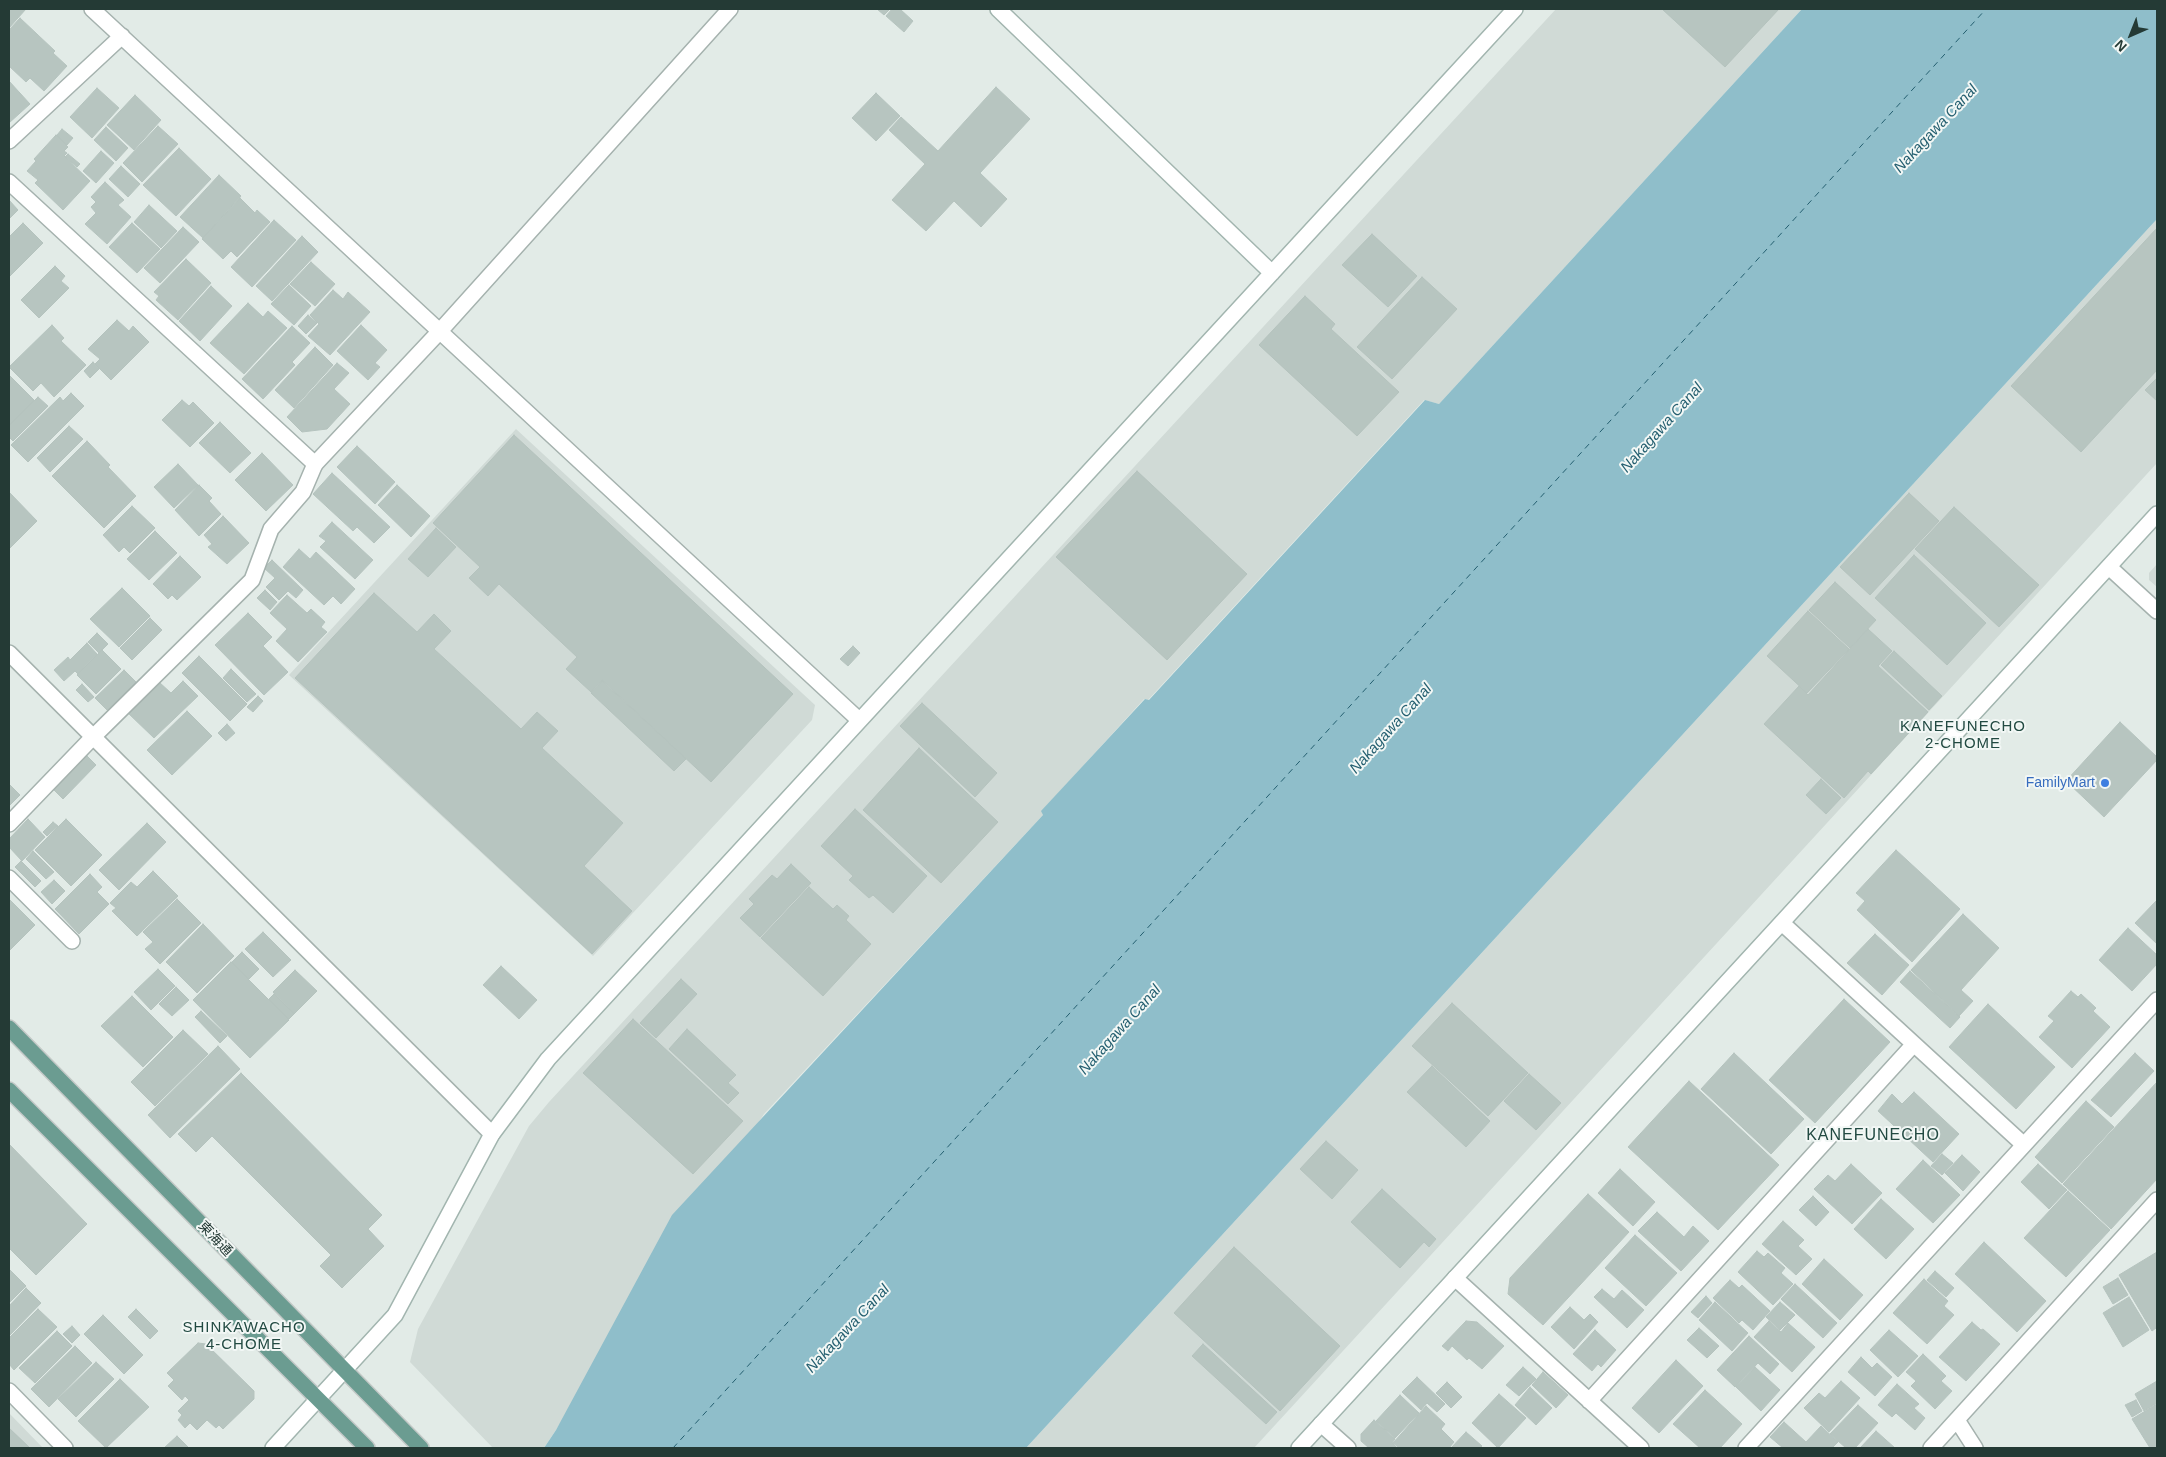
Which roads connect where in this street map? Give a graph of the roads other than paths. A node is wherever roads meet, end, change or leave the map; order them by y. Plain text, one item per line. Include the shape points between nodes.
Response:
1 (92, 9) edge
2 (730, 9) edge
3 (998, 9) edge
4 (1515, 9) edge
5 (122, 36) junction
6 (9, 141) edge
7 (9, 182) edge
8 (1272, 273) junction
9 (440, 331) junction
10 (315, 464) junction
11 (2157, 514) edge
12 (2108, 567) junction
13 (2157, 611) edge
14 (9, 653) edge
15 (859, 720) junction
16 (92, 738) junction
17 (9, 824) edge
18 (9, 878) edge
19 (1782, 923) junction
20 (72, 941) dead end
21 (2157, 1000) edge
22 (9, 1028) edge
23 (1914, 1044) junction
24 (9, 1090) edge
25 (492, 1134) junction
26 (2024, 1145) junction
27 (2157, 1200) edge
28 (1455, 1278) junction
29 (344, 1371) junction
30 (9, 1391) edge
31 (318, 1398) junction
32 (1589, 1401) junction
33 (1957, 1420) junction
34 (1321, 1424) junction
35 (65, 1448) edge
36 (273, 1448) edge
37 (366, 1448) edge
38 (421, 1448) edge
39 (1299, 1448) edge
40 (1348, 1448) edge
41 (1641, 1448) edge
42 (1746, 1448) edge
43 (1931, 1448) edge
44 (1974, 1448) edge

1 - 5 street
2 - 9 street
3 - 8 street
4 - 8 street
5 - 6 street
5 - 9 street
7 - 10 street
8 - 15 street
9 - 10 street
9 - 15 street
10 - 16 street via 303,492 270,529 252,580
11 - 12 street
12 - 13 street
12 - 19 street
14 - 16 street
15 - 25 street via 548,1058
16 - 17 street
16 - 25 street
18 - 20 street
19 - 23 street
19 - 28 street
21 - 26 street
22 - 29 main road, 東海通
23 - 26 street
23 - 32 street
24 - 31 main road
25 - 29 street via 394,1315
26 - 42 street
27 - 33 street
28 - 32 street
28 - 34 street
29 - 31 street
29 - 38 main road, 東海通
30 - 35 street
31 - 36 street
31 - 37 main road
32 - 41 street
33 - 43 street
33 - 44 street
34 - 39 street
34 - 40 street

